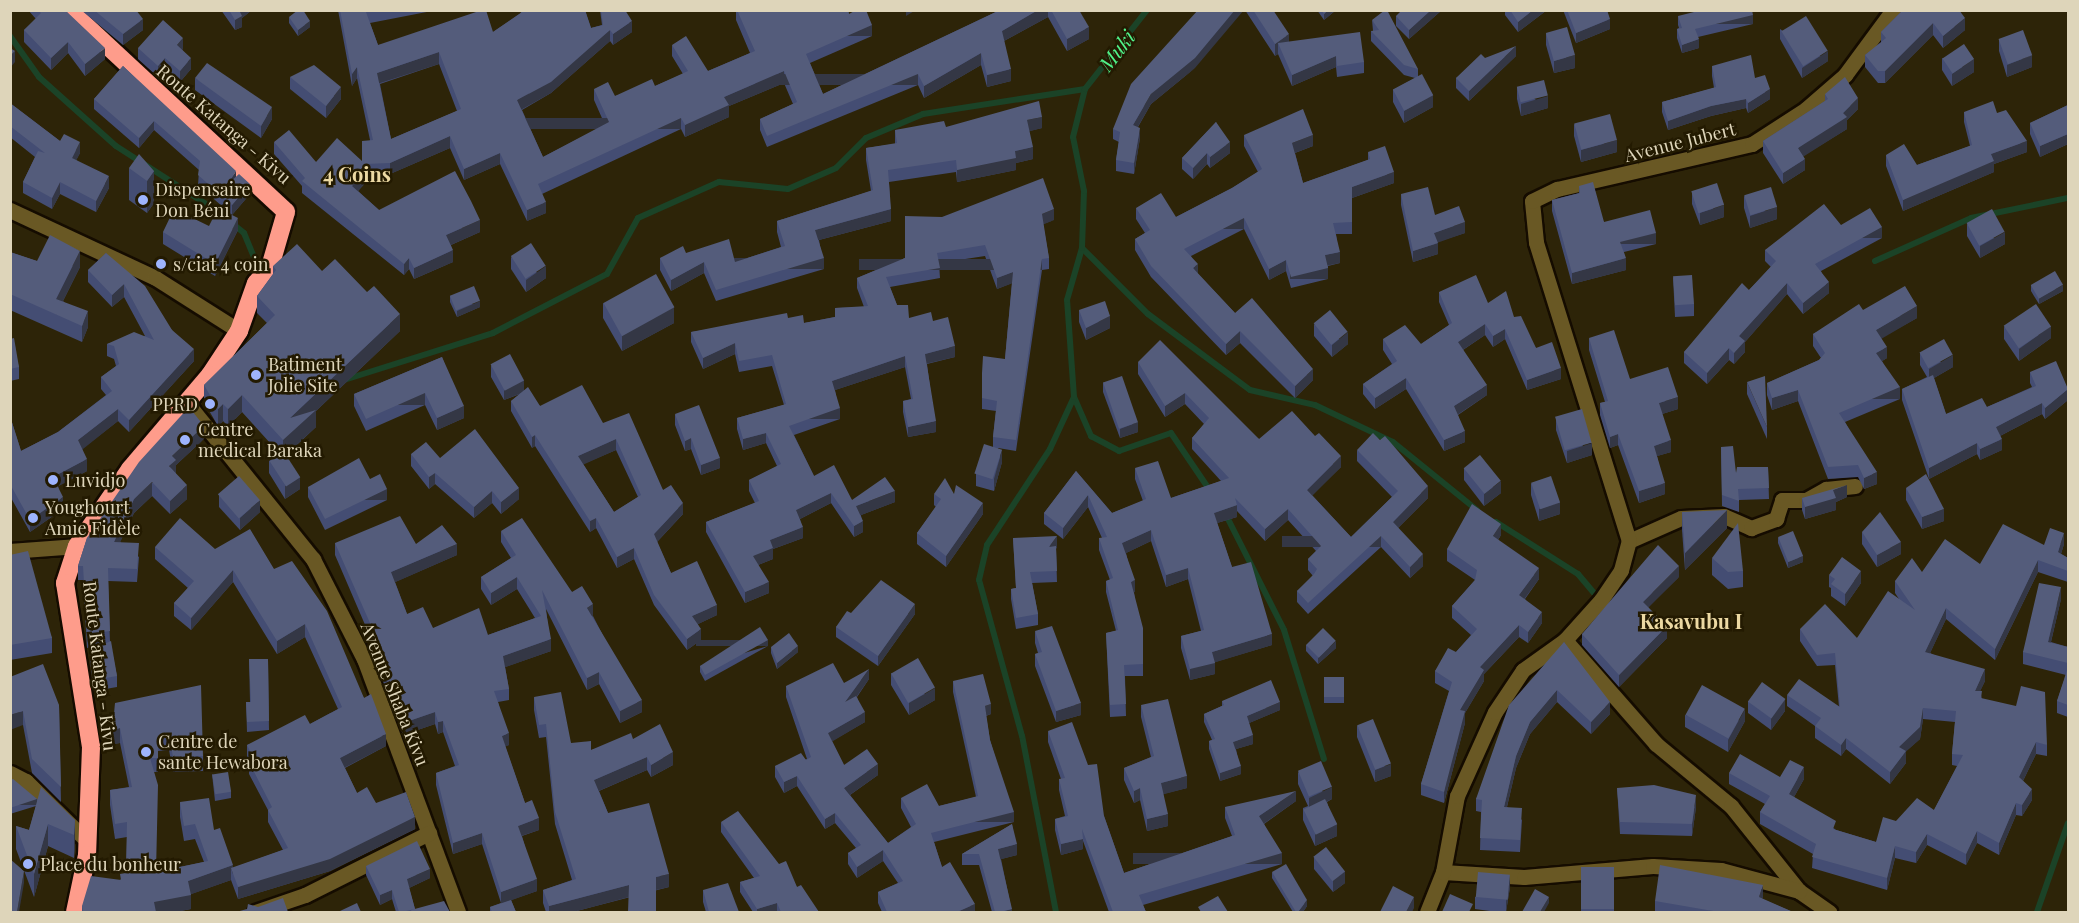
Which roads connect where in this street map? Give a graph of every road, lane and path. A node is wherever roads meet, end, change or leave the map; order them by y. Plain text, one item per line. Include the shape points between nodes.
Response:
1 (69, 10) edge
2 (1893, 10) edge
3 (10, 210) edge
4 (239, 331) junction
5 (187, 403) junction
6 (1855, 486) dead end
7 (1629, 542) junction
8 (77, 546) junction
9 (10, 551) edge
10 (1565, 640) junction
11 (10, 773) edge
12 (429, 832) junction
13 (88, 842) junction
14 (1443, 872) junction
15 (1799, 891) junction
16 (75, 912) edge
17 (255, 912) edge
18 (458, 912) edge
19 (1427, 912) edge
20 (1828, 912) edge

1 - 4 highway, Route Katanga - Kivu via 280,200 286,212 270,267 256,283
2 - 7 street, Avenue Jubert via 1845,75 1752,144 1557,189 1532,201 1536,242
3 - 4 street via 154,277
4 - 5 highway, Route Katanga - Kivu
5 - 8 highway, Route Katanga - Kivu via 130,469
5 - 12 street, Avenue Shaba Kivu via 313,559 364,659
6 - 7 street via 1826,489 1806,500 1782,500 1776,519 1750,528 1724,516 1681,518
7 - 10 street via 1621,570
8 - 9 street
8 - 13 highway, Route Katanga - Kivu via 65,583 91,747
10 - 14 street via 1523,670 1495,712 1457,796
10 - 15 street via 1656,744 1752,827
11 - 13 street via 26,781
12 - 17 street via 305,895
12 - 18 street, Avenue Shaba Kivu
13 - 16 highway, Route Katanga - Kivu
14 - 15 street via 1524,877 1653,866 1721,870
14 - 19 street
15 - 20 street

